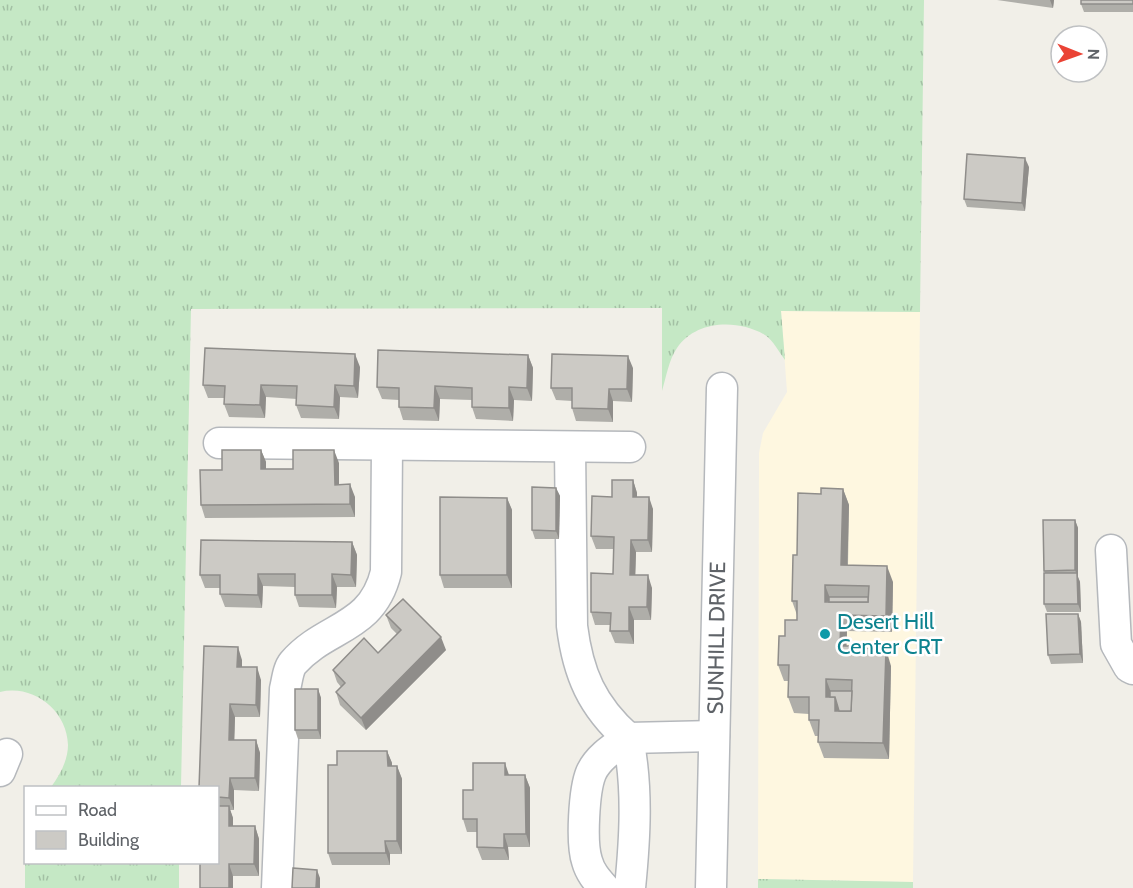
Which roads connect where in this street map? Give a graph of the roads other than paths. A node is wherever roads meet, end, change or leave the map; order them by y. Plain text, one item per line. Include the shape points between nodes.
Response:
1 (722, 388) dead end
2 (219, 443) dead end
3 (387, 446) junction
4 (570, 447) junction
5 (630, 447) dead end
6 (1111, 550) dead end
7 (1133, 669) edge
8 (714, 736) junction
9 (628, 738) junction
10 (277, 888) edge
11 (604, 888) edge
12 (630, 888) edge
13 (711, 888) edge

1 - 8 street, SUNHILL DRIVE
2 - 3 street
3 - 4 street
3 - 10 street via 386,572 382,589 363,614 292,665 285,689
4 - 5 street
4 - 9 street via 575,651 583,677 608,720
6 - 7 street via 1116,644
8 - 9 street
8 - 13 street, SUNHILL DRIVE
9 - 11 street via 603,756 591,773 588,786 585,858
9 - 12 street via 634,768 635,827

